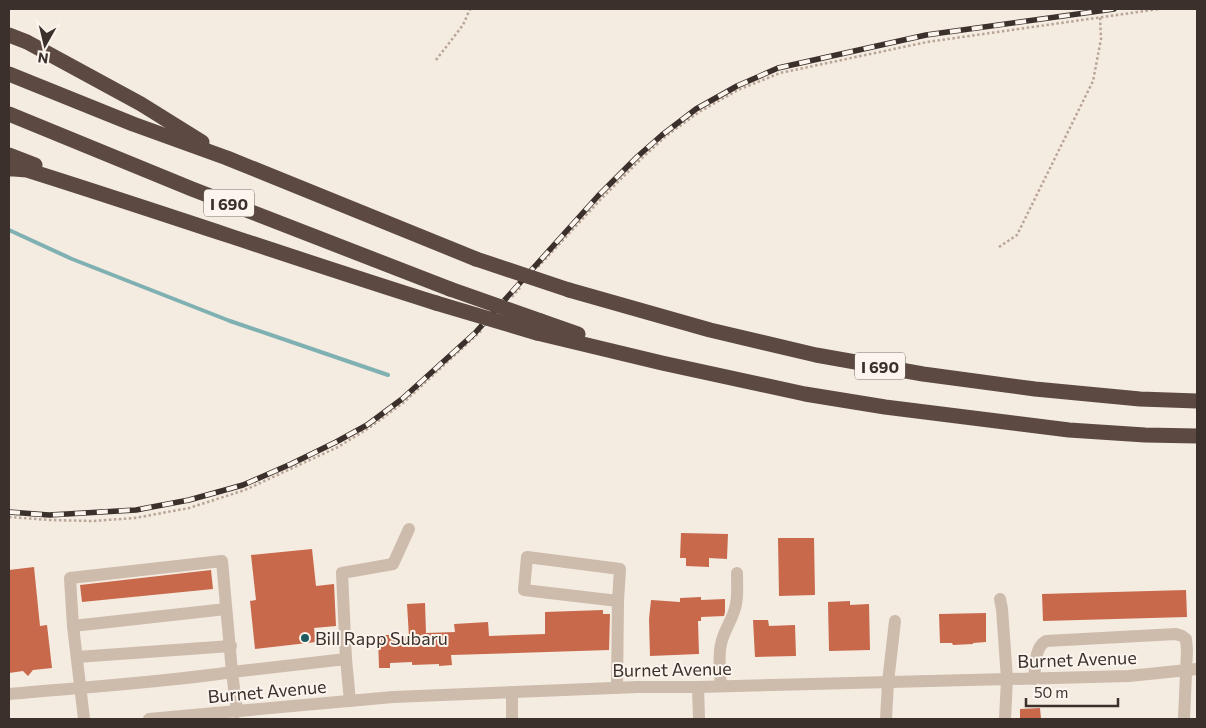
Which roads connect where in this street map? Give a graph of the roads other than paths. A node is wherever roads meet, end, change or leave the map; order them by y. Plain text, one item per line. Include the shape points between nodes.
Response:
1 (9, 35) edge
2 (9, 74) edge
3 (9, 114) edge
4 (9, 155) edge
5 (227, 158) junction
6 (9, 169) edge
7 (127, 201) junction
8 (539, 327) junction
9 (1197, 401) edge
10 (1197, 436) edge
11 (409, 529) dead end
12 (737, 573) dead end
13 (1000, 599) dead end
14 (618, 601) junction
15 (226, 609) junction
16 (895, 622) dead end
17 (73, 626) junction
18 (230, 646) junction
19 (77, 657) junction
20 (346, 659) junction
21 (1192, 670) edge
22 (232, 672) junction
23 (1034, 679) junction
24 (1007, 680) junction
25 (888, 682) junction
26 (721, 686) junction
27 (698, 687) junction
28 (81, 688) junction
29 (617, 688) junction
30 (512, 692) junction
31 (9, 694) edge
32 (350, 701) junction
33 (237, 712) junction
34 (84, 719) edge
35 (149, 719) edge
36 (512, 719) edge
37 (699, 719) edge
38 (886, 719) edge
39 (1005, 719) edge
40 (1184, 719) edge

1 - 5 highway via 140,104
2 - 5 highway, I 690
3 - 8 highway, I 690, bridge
4 - 7 highway
5 - 9 highway, I 690, bridge via 476,259 569,290 710,330 816,355 923,374 1035,390
6 - 7 highway via 27,170
7 - 8 highway, bridge via 436,303
8 - 10 highway, I 690 via 662,363 885,408 1069,430
11 - 20 street via 393,564 342,574
12 - 26 street via 736,604 721,645
13 - 24 street
14 - 14 street via 620,569 527,557 524,590
14 - 29 street
15 - 17 street
15 - 17 street via 222,561 70,578
15 - 18 street
16 - 25 street
17 - 19 street
18 - 19 street
18 - 22 street
19 - 28 street
20 - 22 street
20 - 32 street
21 - 23 street, Burnet Avenue
21 - 23 street via 1186,639 1176,634 1076,639 1040,644
21 - 40 street
22 - 28 street
22 - 33 street
23 - 24 street, Burnet Avenue
24 - 25 street, Burnet Avenue
24 - 39 street
25 - 26 street, Burnet Avenue
25 - 38 street
26 - 27 street, Burnet Avenue
27 - 29 street, Burnet Avenue
27 - 37 street
28 - 31 street
28 - 34 street
29 - 30 street, Burnet Avenue
30 - 32 street, Burnet Avenue
30 - 36 street
32 - 33 street, Burnet Avenue
33 - 35 street, Burnet Avenue

